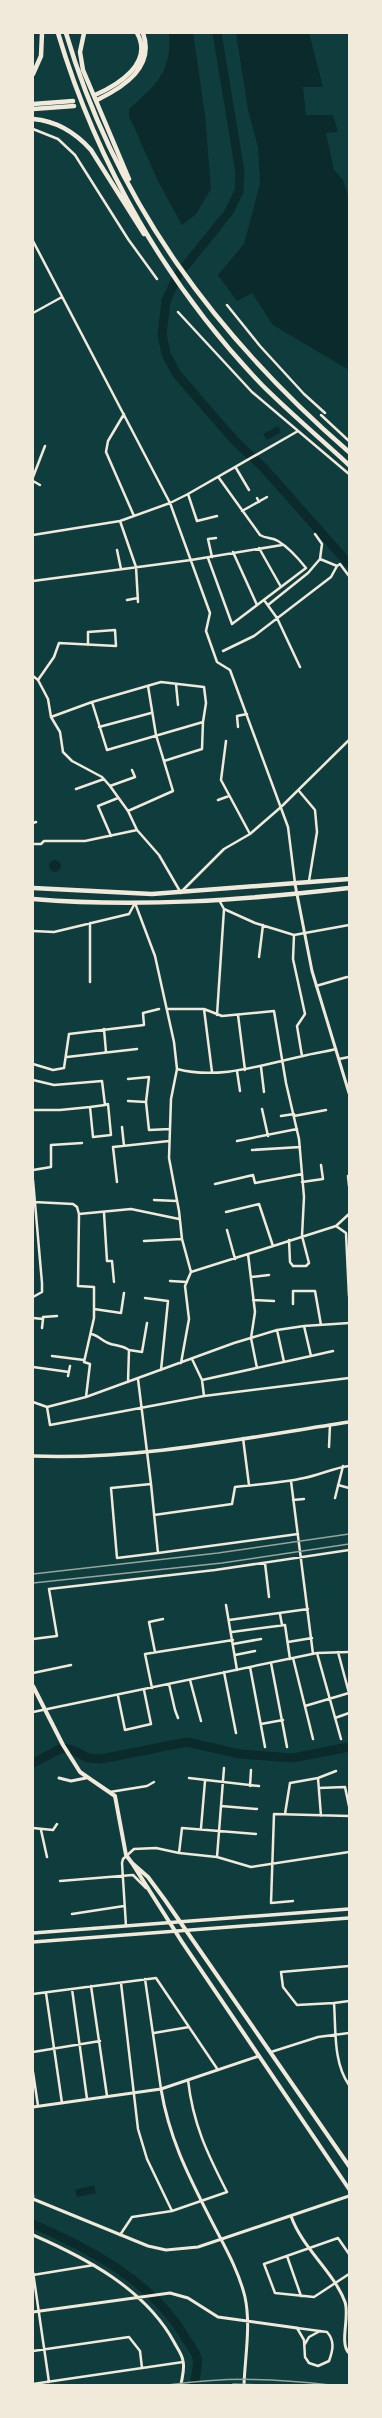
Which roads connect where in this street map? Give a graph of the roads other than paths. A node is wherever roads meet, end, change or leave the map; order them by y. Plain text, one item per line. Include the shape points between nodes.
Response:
1 (42, 33) edge
2 (58, 33) edge
3 (66, 33) edge
4 (84, 33) edge
5 (137, 33) edge
6 (143, 33) edge
7 (33, 74) edge
8 (33, 104) edge
9 (33, 109) edge
10 (33, 119) edge
11 (33, 129) edge
12 (135, 196) junction
13 (33, 241) edge
14 (162, 258) junction
15 (157, 279) dead end
16 (62, 296) junction
17 (227, 306) dead end
18 (178, 312) dead end
19 (33, 313) edge
20 (325, 413) dead end
21 (124, 414) junction
22 (321, 416) dead end
23 (298, 431) junction
24 (349, 441) edge
25 (44, 446) dead end
26 (349, 452) edge
27 (349, 465) edge
28 (236, 468) junction
29 (349, 474) edge
30 (33, 476) edge
31 (220, 478) junction
32 (33, 481) edge
33 (40, 485) dead end
34 (249, 490) dead end
35 (188, 494) junction
36 (267, 497) dead end
37 (257, 498) dead end
38 (258, 502) junction
39 (170, 503) junction
40 (242, 511) junction
41 (134, 516) junction
42 (217, 516) dead end
43 (120, 521) junction
44 (33, 534) edge
45 (315, 534) dead end
46 (216, 538) dead end
47 (282, 545) junction
48 (259, 548) junction
49 (117, 550) dead end
50 (233, 552) junction
51 (212, 557) junction
52 (208, 558) junction
53 (191, 560) junction
54 (322, 560) junction
55 (336, 566) junction
56 (136, 567) junction
57 (121, 569) junction
58 (349, 576) edge
59 (33, 581) edge
60 (281, 587) junction
61 (138, 598) junction
62 (127, 600) dead end
63 (264, 600) junction
64 (138, 602) dead end
65 (256, 605) junction
66 (269, 606) junction
67 (277, 617) junction
68 (88, 645) junction
69 (223, 651) dead end
70 (300, 667) dead end
71 (33, 676) edge
72 (38, 680) junction
73 (176, 684) junction
74 (148, 686) junction
75 (92, 702) junction
76 (178, 705) dead end
77 (151, 713) junction
78 (246, 714) junction
79 (51, 717) junction
80 (203, 722) junction
81 (99, 727) junction
82 (238, 727) dead end
83 (156, 735) junction
84 (349, 740) edge
85 (226, 741) dead end
86 (164, 761) junction
87 (132, 770) dead end
88 (104, 779) junction
89 (110, 786) junction
90 (76, 789) dead end
91 (298, 791) junction
92 (229, 796) junction
93 (119, 798) junction
94 (218, 800) dead end
95 (281, 807) junction
96 (128, 811) junction
97 (137, 830) junction
98 (250, 834) junction
99 (111, 836) junction
100 (33, 844) edge
101 (349, 879) edge
102 (310, 883) junction
103 (295, 884) junction
104 (33, 888) edge
105 (349, 888) edge
106 (181, 893) junction
107 (296, 894) junction
108 (33, 899) edge
109 (219, 900) junction
110 (135, 903) junction
111 (224, 909) junction
112 (90, 923) junction
113 (349, 925) edge
114 (263, 926) junction
115 (33, 931) edge
116 (305, 933) junction
117 (294, 935) junction
118 (259, 957) dead end
119 (347, 977) dead end
120 (90, 982) dead end
121 (316, 986) junction
122 (159, 1009) dead end
123 (167, 1009) junction
124 (204, 1009) junction
125 (217, 1015) junction
126 (238, 1015) junction
127 (104, 1029) junction
128 (137, 1048) dead end
129 (336, 1049) junction
130 (106, 1052) junction
131 (302, 1056) junction
132 (67, 1057) junction
133 (349, 1057) edge
134 (339, 1059) junction
135 (283, 1061) junction
136 (33, 1064) edge
137 (261, 1067) junction
138 (177, 1069) junction
139 (245, 1070) junction
140 (237, 1071) junction
141 (212, 1072) junction
142 (128, 1079) dead end
143 (33, 1080) edge
144 (240, 1091) dead end
145 (264, 1092) dead end
146 (349, 1093) edge
147 (128, 1102) dead end
148 (146, 1102) junction
149 (104, 1105) junction
150 (90, 1107) junction
151 (262, 1109) dead end
152 (33, 1110) edge
153 (326, 1110) dead end
154 (294, 1115) junction
155 (280, 1116) dead end
156 (122, 1128) dead end
157 (170, 1129) junction
158 (297, 1129) junction
159 (268, 1136) junction
160 (169, 1141) junction
161 (238, 1141) dead end
162 (82, 1143) dead end
163 (124, 1146) junction
164 (300, 1147) junction
165 (252, 1150) dead end
166 (321, 1165) dead end
167 (33, 1170) edge
168 (302, 1174) junction
169 (348, 1176) edge
170 (33, 1180) edge
171 (117, 1182) dead end
172 (302, 1182) junction
173 (215, 1184) dead end
174 (349, 1186) edge
175 (154, 1200) dead end
176 (177, 1201) junction
177 (34, 1202) junction
178 (226, 1212) dead end
179 (104, 1213) junction
180 (79, 1214) junction
181 (349, 1214) edge
182 (179, 1219) junction
183 (336, 1226) junction
184 (227, 1230) dead end
185 (302, 1236) junction
186 (182, 1239) junction
187 (290, 1240) junction
188 (144, 1241) dead end
189 (273, 1246) junction
190 (248, 1254) junction
191 (235, 1259) junction
192 (191, 1272) junction
193 (269, 1275) dead end
194 (251, 1277) junction
195 (349, 1277) edge
196 (170, 1281) dead end
197 (114, 1282) dead end
198 (187, 1282) junction
199 (124, 1293) dead end
200 (349, 1296) edge
201 (33, 1297) edge
202 (144, 1298) dead end
203 (253, 1300) junction
204 (274, 1301) dead end
205 (292, 1304) dead end
206 (94, 1310) junction
207 (57, 1316) dead end
208 (33, 1318) edge
209 (43, 1320) junction
210 (147, 1323) dead end
211 (349, 1323) edge
212 (321, 1324) junction
213 (304, 1326) junction
214 (42, 1328) dead end
215 (277, 1330) junction
216 (91, 1334) junction
217 (252, 1338) junction
218 (129, 1350) junction
219 (333, 1351) dead end
220 (52, 1356) dead end
221 (311, 1356) junction
222 (192, 1359) junction
223 (84, 1360) junction
224 (284, 1362) junction
225 (181, 1363) junction
226 (70, 1366) dead end
227 (33, 1367) edge
228 (257, 1368) junction
229 (161, 1370) junction
230 (69, 1372) junction
231 (68, 1376) dead end
232 (349, 1378) edge
233 (138, 1379) junction
234 (202, 1380) junction
235 (128, 1383) junction
236 (204, 1396) junction
237 (86, 1397) junction
238 (33, 1402) edge
239 (47, 1407) junction
240 (142, 1408) junction
241 (349, 1422) edge
242 (330, 1425) junction
243 (243, 1438) junction
244 (330, 1447) dead end
245 (147, 1452) junction
246 (33, 1456) edge
247 (343, 1466) junction
248 (349, 1466) edge
249 (291, 1481) junction
250 (151, 1484) junction
251 (338, 1485) junction
252 (249, 1486) junction
253 (349, 1488) edge
254 (335, 1498) dead end
255 (304, 1499) dead end
256 (293, 1500) junction
257 (154, 1515) junction
258 (298, 1534) junction
259 (349, 1550) edge
260 (158, 1553) junction
261 (301, 1557) junction
262 (265, 1563) junction
263 (269, 1592) junction
264 (263, 1593) dead end
265 (269, 1597) dead end
266 (226, 1605) dead end
267 (308, 1609) junction
268 (280, 1614) junction
269 (162, 1619) dead end
270 (229, 1620) junction
271 (282, 1625) junction
272 (232, 1632) junction
273 (312, 1638) junction
274 (33, 1639) edge
275 (261, 1639) dead end
276 (233, 1642) junction
277 (288, 1642) junction
278 (255, 1651) dead end
279 (155, 1652) junction
280 (338, 1652) junction
281 (349, 1652) edge
282 (318, 1653) junction
283 (313, 1654) junction
284 (235, 1655) junction
285 (291, 1658) junction
286 (271, 1663) junction
287 (71, 1665) dead end
288 (250, 1667) junction
289 (237, 1670) junction
290 (224, 1672) junction
291 (33, 1673) edge
292 (190, 1680) junction
293 (169, 1684) junction
294 (33, 1686) edge
295 (152, 1688) junction
296 (144, 1690) junction
297 (118, 1696) junction
298 (330, 1699) junction
299 (305, 1706) junction
300 (44, 1710) junction
301 (33, 1712) edge
302 (349, 1714) edge
303 (178, 1718) dead end
304 (335, 1718) junction
305 (283, 1720) junction
306 (201, 1721) dead end
307 (261, 1724) junction
308 (236, 1733) dead end
309 (313, 1739) dead end
310 (341, 1740) dead end
311 (265, 1747) dead end
312 (287, 1747) dead end
313 (224, 1768) dead end
314 (252, 1770) dead end
315 (336, 1771) dead end
316 (59, 1778) dead end
317 (86, 1778) junction
318 (189, 1778) dead end
319 (318, 1778) junction
320 (205, 1781) junction
321 (154, 1782) dead end
322 (223, 1783) junction
323 (250, 1786) junction
324 (260, 1786) dead end
325 (319, 1788) junction
326 (110, 1792) junction
327 (221, 1806) junction
328 (349, 1806) edge
329 (257, 1809) dead end
330 (285, 1814) junction
331 (321, 1816) junction
332 (349, 1816) edge
333 (56, 1824) dead end
334 (33, 1828) edge
335 (202, 1828) junction
336 (41, 1830) junction
337 (219, 1830) junction
338 (256, 1834) dead end
339 (349, 1852) edge
340 (179, 1853) junction
341 (126, 1855) junction
342 (47, 1857) dead end
343 (217, 1857) junction
344 (132, 1863) junction
345 (272, 1865) junction
346 (122, 1875) junction
347 (60, 1881) dead end
348 (153, 1896) junction
349 (293, 1901) dead end
350 (124, 1906) junction
351 (349, 1909) edge
352 (72, 1914) dead end
353 (349, 1918) edge
354 (180, 1922) junction
355 (170, 1923) junction
356 (126, 1927) junction
357 (186, 1931) junction
358 (176, 1932) junction
359 (33, 1933) edge
360 (33, 1942) edge
361 (349, 1966) edge
362 (145, 1979) junction
363 (121, 1983) junction
364 (91, 1986) junction
365 (72, 1989) junction
366 (46, 1993) junction
367 (33, 1994) edge
368 (349, 2001) edge
369 (334, 2003) junction
370 (189, 2027) junction
371 (154, 2033) junction
372 (349, 2033) edge
373 (337, 2034) junction
374 (100, 2040) junction
375 (80, 2044) junction
376 (54, 2049) junction
377 (33, 2052) edge
378 (271, 2052) junction
379 (259, 2056) junction
380 (218, 2070) junction
381 (33, 2072) edge
382 (188, 2080) junction
383 (349, 2085) edge
384 (161, 2089) junction
385 (134, 2093) junction
386 (106, 2096) junction
387 (87, 2099) junction
388 (62, 2103) junction
389 (38, 2106) junction
390 (33, 2107) edge
391 (349, 2166) edge
392 (349, 2189) edge
393 (33, 2195) edge
394 (349, 2196) edge
395 (33, 2199) edge
396 (202, 2201) junction
397 (172, 2211) junction
398 (291, 2216) junction
399 (33, 2235) edge
400 (120, 2235) junction
401 (222, 2240) junction
402 (309, 2248) junction
403 (349, 2254) edge
404 (287, 2256) junction
405 (94, 2265) junction
406 (33, 2274) edge
407 (349, 2274) edge
408 (334, 2284) junction
409 (136, 2296) junction
410 (301, 2296) junction
411 (33, 2312) edge
412 (39, 2312) junction
413 (247, 2322) junction
414 (297, 2328) junction
415 (320, 2330) junction
416 (304, 2347) junction
417 (44, 2349) junction
418 (33, 2351) edge
419 (349, 2353) edge
420 (183, 2362) junction
421 (142, 2368) junction
422 (49, 2382) junction
423 (33, 2384) edge
424 (181, 2385) edge
425 (244, 2385) edge

1 - 7 highway via 41,56
2 - 14 highway via 76,88 99,144 123,192
3 - 12 highway via 101,127
4 - 12 highway via 80,52 83,70
5 - 6 highway via 141,49 135,68 116,85 96,97 124,85 140,68 146,53
8 - 9 highway via 73,104
10 - 14 highway via 68,129 85,144
11 - 15 street via 58,139 75,155 128,239
12 - 26 highway via 191,284 231,335 269,378
13 - 16 street
14 - 27 highway via 185,292 236,356 262,384
16 - 19 street
16 - 21 street
17 - 20 street via 260,346
18 - 23 street via 252,392
21 - 39 street
21 - 41 street via 108,441 106,452
22 - 24 street
23 - 28 street
23 - 29 street
25 - 30 street
28 - 31 street
28 - 34 street
31 - 35 street
31 - 40 street
32 - 33 street
35 - 39 street
35 - 42 street via 197,521
36 - 38 street
37 - 38 street
38 - 40 street
39 - 41 street
39 - 53 street
40 - 47 street via 260,535 277,540
41 - 43 street
43 - 44 street
43 - 56 street
45 - 54 street via 322,544
46 - 51 street via 208,539
47 - 48 street
47 - 60 street via 306,568
48 - 50 street
48 - 60 street
49 - 57 street
50 - 51 street
50 - 65 street
51 - 52 street
52 - 53 street
52 - 65 street via 232,624
53 - 56 street
53 - 78 street via 210,613 206,631 217,662 230,670
54 - 55 street
54 - 66 street
55 - 58 street via 340,564
55 - 67 street via 331,577
56 - 57 street
56 - 61 street
57 - 59 street
60 - 63 street
61 - 62 street
61 - 64 street
63 - 65 street
63 - 66 street
66 - 67 street
67 - 69 street via 254,636
67 - 70 street
68 - 68 street via 116,646 115,630 88,632
68 - 72 street via 59,644 54,657
71 - 72 street
72 - 79 street via 48,700
73 - 74 street via 161,682
73 - 76 street
73 - 80 street via 204,687 206,703
74 - 75 street
74 - 77 street
75 - 79 street
75 - 81 street
77 - 81 street
77 - 83 street
78 - 82 street via 237,716
78 - 95 street
79 - 88 street via 60,732 63,752
80 - 83 street
80 - 86 street via 202,749
81 - 83 street via 106,750
83 - 86 street
84 - 91 street
85 - 92 street via 221,780
86 - 96 street via 174,791
87 - 89 street via 135,777
88 - 89 street
88 - 90 street
89 - 93 street
91 - 95 street
91 - 102 street via 315,810 317,832
92 - 94 street
92 - 98 street
93 - 96 street
93 - 99 street via 98,806
95 - 98 street
95 - 103 street via 289,833
96 - 97 street
97 - 99 street
97 - 106 street via 159,855
98 - 106 street via 224,850
99 - 100 street via 85,841 44,841 41,844
101 - 102 highway
102 - 103 highway
103 - 106 highway
103 - 107 street
104 - 106 highway via 135,894
105 - 107 highway
107 - 109 highway
107 - 116 street
108 - 110 highway
109 - 110 highway
109 - 111 street
110 - 112 street via 129,914
110 - 123 street via 155,956
111 - 114 street
111 - 125 street
112 - 115 street via 54,932
112 - 120 street
113 - 116 street
114 - 117 street
114 - 118 street
116 - 117 street
116 - 121 street
117 - 131 street via 293,959 305,1014 297,1026
119 - 121 street
121 - 129 street
122 - 127 street via 143,1013 144,1025
123 - 124 street
123 - 138 street
124 - 125 street
124 - 141 street
125 - 126 street
126 - 135 street via 274,1012
126 - 139 street
127 - 130 street
127 - 132 street via 69,1034
128 - 130 street
129 - 131 street
129 - 134 street
130 - 132 street
131 - 135 street
132 - 136 street via 64,1068 53,1070
133 - 134 street
134 - 146 street
135 - 137 street
135 - 154 street
137 - 139 street
137 - 145 street
138 - 141 street via 193,1073
138 - 157 street via 171,1099
139 - 140 street
140 - 141 street
140 - 144 street
142 - 148 street via 149,1077
143 - 149 street via 54,1085 102,1081
147 - 148 street
148 - 157 street via 149,1130
149 - 150 street
149 - 150 street via 108,1104 111,1135 93,1137
150 - 152 street
151 - 159 street
153 - 154 street
154 - 155 street
154 - 158 street
156 - 163 street
157 - 160 street
158 - 159 street
158 - 164 street
159 - 161 street
160 - 163 street
160 - 176 street via 169,1158
162 - 167 street via 50,1145 51,1167
163 - 171 street via 113,1147
164 - 165 street
164 - 168 street
166 - 172 street via 323,1179
168 - 172 street
168 - 173 street via 255,1183 253,1175
169 - 174 street
170 - 177 street
172 - 185 street
175 - 176 street
176 - 182 street
177 - 180 street via 73,1204
177 - 201 street via 42,1292
178 - 189 street via 259,1204
179 - 180 street
179 - 182 street via 139,1209
179 - 197 street via 107,1261 112,1261
180 - 206 street via 78,1286 94,1287
181 - 183 street
182 - 186 street
183 - 185 street
183 - 195 street via 346,1233
184 - 191 street
185 - 187 street
185 - 187 street via 309,1263 306,1266 293,1266 290,1262
186 - 188 street
186 - 192 street
187 - 189 street
189 - 190 street
190 - 191 street
190 - 194 street
191 - 192 street
192 - 198 street
193 - 194 street
194 - 203 street
195 - 200 street
196 - 198 street
198 - 225 street via 185,1295 189,1320
199 - 206 street via 121,1313
202 - 229 street via 168,1301
203 - 204 street
203 - 217 street via 255,1312
205 - 212 street via 293,1291 315,1291
206 - 216 street
207 - 209 street via 43,1317
208 - 209 street
209 - 214 street
210 - 218 street via 142,1352
211 - 212 street
212 - 213 street
213 - 215 street
213 - 221 street
215 - 217 street
215 - 224 street
216 - 218 street
216 - 223 street
217 - 222 street
217 - 228 street
218 - 235 street
219 - 221 street
220 - 223 street
221 - 224 street
222 - 225 street
222 - 234 street
223 - 237 street via 90,1364
224 - 228 street
225 - 229 street
226 - 230 street
227 - 230 street
228 - 234 street
229 - 233 street
230 - 231 street
232 - 236 street
233 - 235 street
233 - 240 street
234 - 236 street
235 - 237 street
236 - 240 street
237 - 239 street
238 - 239 street
239 - 240 street via 50,1425
240 - 245 street
241 - 242 main road
242 - 243 main road
242 - 244 street
243 - 245 main road
243 - 252 street
245 - 246 main road via 90,1457
245 - 250 street
247 - 248 street
247 - 249 street
247 - 251 street
249 - 252 street
249 - 256 street
250 - 257 street
250 - 260 street via 111,1488 118,1558
251 - 253 street
251 - 254 street
252 - 257 street via 235,1487 232,1504
255 - 256 street
256 - 258 street
257 - 260 street
258 - 260 street
258 - 261 street
259 - 261 street
261 - 262 street
261 - 267 street
262 - 263 street
262 - 274 street via 49,1589 57,1636
263 - 264 street
263 - 265 street
266 - 270 street
267 - 268 street
267 - 273 street
268 - 270 street
268 - 271 street
269 - 279 street via 149,1622
270 - 272 street
271 - 272 street
271 - 277 street via 285,1625
272 - 276 street
273 - 277 street
273 - 283 street
275 - 276 street
276 - 279 street
276 - 284 street
277 - 285 street
278 - 284 street
279 - 295 street via 145,1654
280 - 281 street
280 - 282 street
280 - 298 street via 349,1693
282 - 283 street
282 - 298 street
283 - 285 street
284 - 289 street
285 - 286 street
285 - 299 street
286 - 288 street
286 - 305 street
287 - 291 street
288 - 289 street
288 - 307 street
289 - 290 street
290 - 292 street
290 - 308 street
292 - 293 street
292 - 306 street
293 - 295 street
293 - 303 street
294 - 300 main road
295 - 296 street
296 - 297 street
296 - 297 street via 151,1724 125,1730
297 - 300 street
298 - 299 street
298 - 304 street
299 - 309 street
300 - 301 street
300 - 317 main road via 74,1763
302 - 304 street
304 - 310 street
305 - 307 street
305 - 312 street
307 - 311 street
313 - 322 street
314 - 323 street
315 - 319 street
316 - 317 street via 71,1781
317 - 326 main road
318 - 320 street
319 - 325 street
319 - 330 street via 290,1783
320 - 322 street
320 - 335 street
321 - 326 street via 147,1786
322 - 323 street
322 - 327 street
323 - 324 street
325 - 328 street via 345,1787
325 - 331 street
326 - 341 main road via 117,1800
327 - 329 street
327 - 337 street
330 - 331 street
330 - 345 street via 274,1814
331 - 332 street
333 - 336 street via 53,1830
334 - 336 street
335 - 337 street
335 - 340 street via 182,1828
336 - 342 street
337 - 338 street
337 - 343 street
339 - 345 street
340 - 341 street via 156,1848 137,1848
340 - 343 street
341 - 344 main road
341 - 346 street via 123,1859
343 - 345 street via 246,1866
344 - 348 main road
344 - 354 main road via 148,1877
345 - 349 street via 271,1903
346 - 347 street
346 - 348 street via 132,1875
346 - 350 street
348 - 355 main road
350 - 352 street
350 - 356 street
351 - 354 main road
353 - 357 main road
354 - 355 main road
354 - 357 main road
355 - 356 main road
355 - 358 main road
356 - 359 main road
357 - 358 main road
357 - 378 main road
358 - 360 main road
358 - 379 main road
361 - 369 street via 281,1972 283,1987 297,2005
362 - 363 street
362 - 370 street via 156,1978
362 - 371 street
363 - 364 street
363 - 385 street
364 - 365 street
364 - 374 street
365 - 366 street
365 - 375 street
366 - 367 street
366 - 376 street
368 - 369 street
369 - 373 street
370 - 371 street
370 - 380 street
371 - 384 street
372 - 373 street
373 - 378 street via 318,2037
373 - 383 street via 338,2060
374 - 375 street
374 - 386 street
375 - 376 street
375 - 387 street
376 - 377 street
376 - 388 street
378 - 391 main road
379 - 380 street
379 - 392 main road
380 - 382 street
381 - 389 street
382 - 384 street
382 - 396 street via 194,2119 227,2192
384 - 385 street
384 - 396 street via 175,2145
385 - 386 street
385 - 397 street via 142,2144
386 - 387 street
387 - 388 street
388 - 389 street
389 - 390 street
393 - 395 street
394 - 398 street
395 - 400 street
396 - 397 street
396 - 401 street
397 - 400 street via 132,2217
398 - 401 street
398 - 402 street
399 - 405 street
400 - 401 street via 166,2250 184,2250
401 - 413 street via 242,2286 247,2306
402 - 403 street via 338,2238
402 - 404 street
402 - 408 street
404 - 410 street
404 - 410 street via 264,2264 275,2293
405 - 406 street
405 - 409 street
406 - 412 street
407 - 408 street
408 - 410 street via 314,2297
408 - 419 street via 346,2309 345,2346
409 - 412 street
409 - 413 street via 176,2293 218,2317
409 - 420 street via 171,2336
411 - 412 street
412 - 417 street
413 - 414 street
413 - 425 street
414 - 415 street
414 - 416 street via 304,2340
415 - 416 street via 309,2337
415 - 416 street via 327,2332 332,2338 329,2361 318,2366 309,2363 305,2357
417 - 418 street
417 - 421 street via 129,2337 140,2351
417 - 422 street
420 - 421 street
420 - 424 street
421 - 422 street
422 - 423 street

